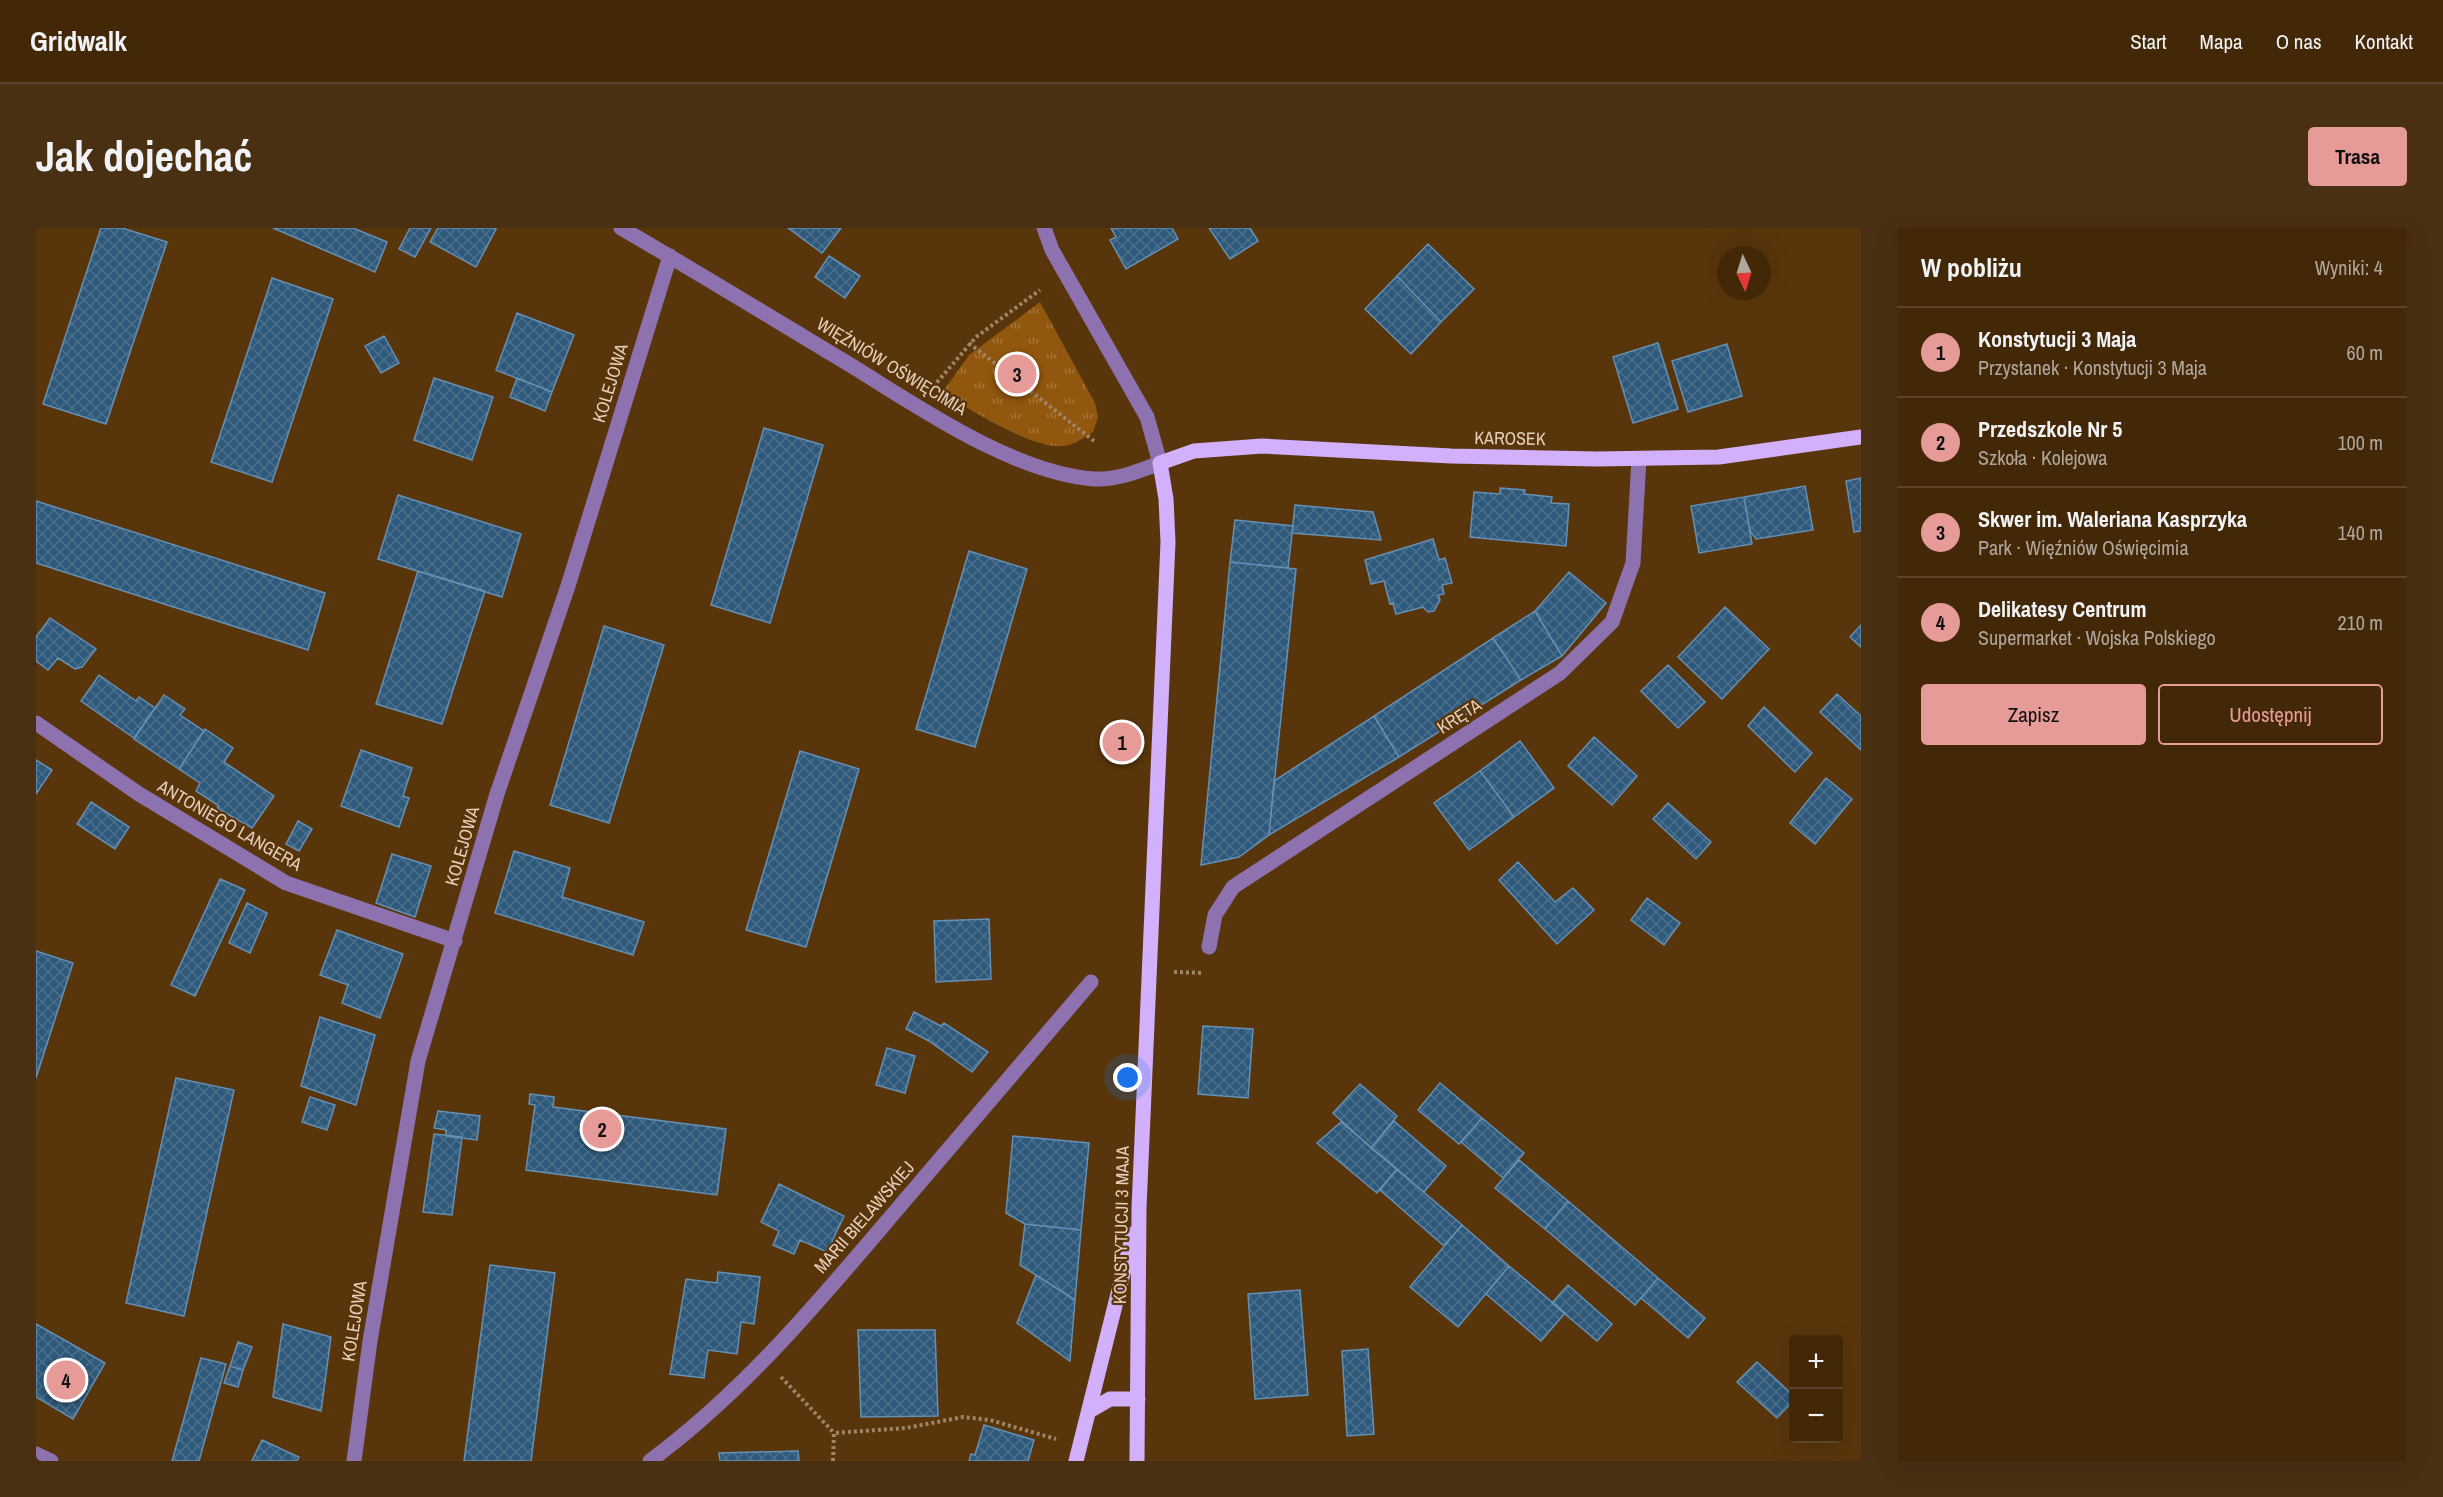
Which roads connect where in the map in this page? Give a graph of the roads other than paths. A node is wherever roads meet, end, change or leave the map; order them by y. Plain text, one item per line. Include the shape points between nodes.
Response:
1 (621, 228) edge
2 (1044, 228) edge
3 (670, 256) junction
4 (1861, 437) edge
5 (1639, 459) junction
6 (1160, 463) junction
7 (36, 723) edge
8 (455, 941) junction
9 (1209, 947) road end
10 (1091, 982) dead end
11 (1139, 1208) junction
12 (1138, 1399) junction
13 (1091, 1410) junction
14 (36, 1454) edge
15 (51, 1461) edge
16 (354, 1461) edge
17 (650, 1461) edge
18 (1076, 1461) edge
19 (1137, 1461) edge

1 - 3 street, WIĘŹNIÓW OŚWIĘCIMIA
2 - 6 street, KONSTYTUCJI 3 MAJA via 1052,250 1147,417
3 - 6 street, WIĘŹNIÓW OŚWIĘCIMIA via 914,404 1020,460 1095,479 1115,478
3 - 8 street, KOLEJOWA via 497,794
4 - 5 main road, KAROSEK via 1719,457
5 - 6 main road, KAROSEK via 1452,456 1262,446 1194,451
5 - 9 street, KRĘTA via 1633,563 1612,622 1560,673 1233,888 1215,915
6 - 11 main road, KONSTYTUCJI 3 MAJA via 1168,542
7 - 8 street, ANTONIEGO LANGERA via 139,794 286,883
8 - 16 street, KOLEJOWA via 418,1061 370,1341
10 - 17 street, MARII BIELAWSKIEJ via 750,1377
11 - 12 main road, KONSTYTUCJI 3 MAJA
11 - 13 main road
12 - 13 main road via 1110,1399
12 - 19 main road, KONSTYTUCJI 3 MAJA
13 - 18 main road
14 - 15 street

